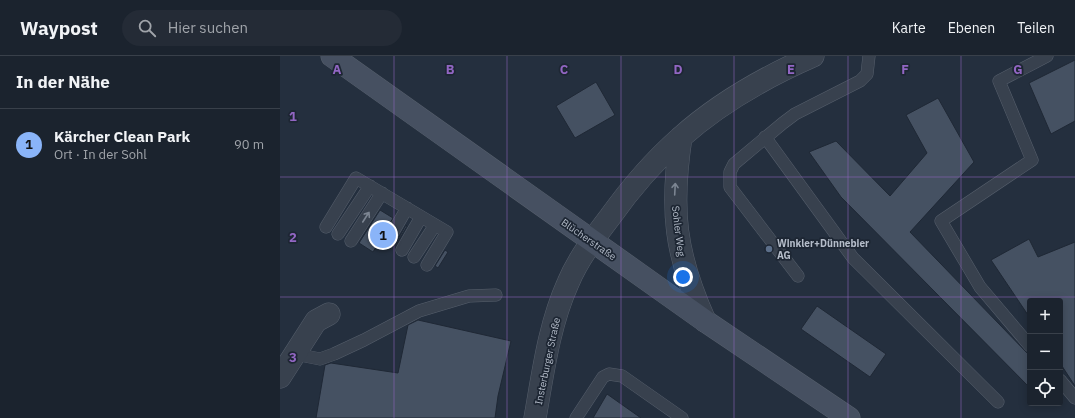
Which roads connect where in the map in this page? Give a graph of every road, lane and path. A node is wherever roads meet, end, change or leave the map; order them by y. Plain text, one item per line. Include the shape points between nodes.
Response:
1 (332, 56) edge
2 (813, 56) edge
3 (869, 56) edge
4 (1047, 56) edge
5 (765, 137) junction
6 (680, 138) junction
7 (370, 186) junction
8 (382, 193) junction
9 (407, 208) junction
10 (421, 217) junction
11 (435, 225) junction
12 (326, 227) dead end
13 (338, 234) dead end
14 (351, 241) dead end
15 (388, 241) dead end
16 (592, 241) junction
17 (402, 250) dead end
18 (414, 257) dead end
19 (427, 265) dead end
20 (798, 276) dead end
21 (496, 295) dead end
22 (329, 314) dead end
23 (705, 321) junction
24 (1027, 342) edge
25 (295, 354) junction
26 (280, 377) edge
27 (1063, 384) edge
28 (1075, 398) edge
29 (998, 402) dead end
30 (535, 418) edge
31 (576, 418) edge
32 (682, 418) edge
33 (849, 418) edge

1 - 16 street, Blücherstraße
2 - 6 street via 775,74 725,104
3 - 5 lane via 867,74 860,81 795,114
4 - 24 lane via 999,81 1032,160 941,221 980,287
5 - 20 lane via 734,164 730,172 730,187
5 - 29 lane via 853,258
6 - 16 street via 629,192
23 -> 6 street, Sohler Weg via 686,275 676,226 675,194
7 - 8 lane
7 - 12 lane via 356,178
7 - 13 lane
8 - 9 lane
14 -> 8 lane
9 - 10 lane
9 - 15 lane
10 - 11 lane
10 - 17 lane
11 - 18 lane
11 - 19 lane via 447,232
16 - 23 street, Blücherstraße
16 - 30 street, Insterburger Straße via 576,265 556,316
21 - 25 lane via 469,296 419,311 334,354 320,358
22 - 25 street via 316,321
23 - 33 street, Blücherstraße
25 - 26 street
27 - 28 lane
31 - 32 lane via 603,377 609,374 622,376

